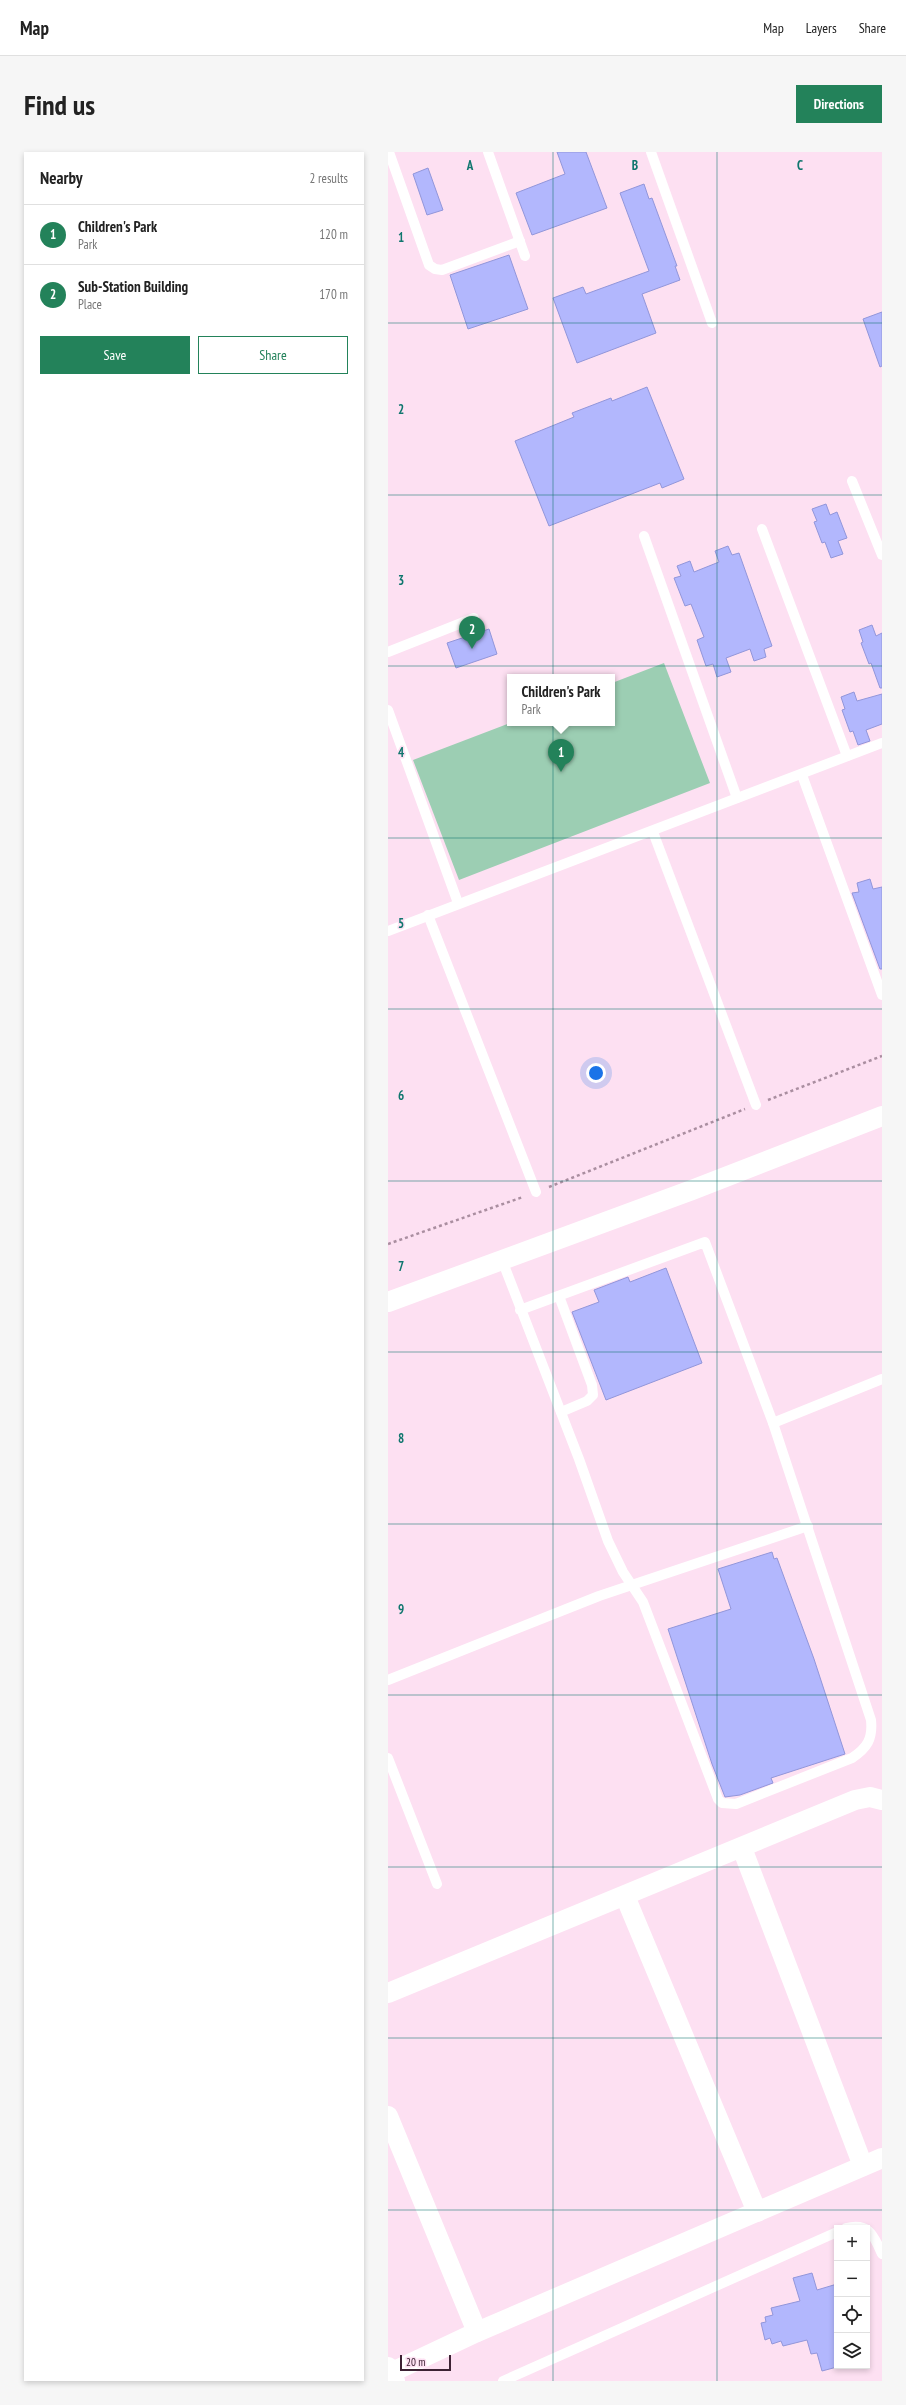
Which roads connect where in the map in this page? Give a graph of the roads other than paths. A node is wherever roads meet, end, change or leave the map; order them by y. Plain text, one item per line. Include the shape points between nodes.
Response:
1 (389, 152) edge
2 (488, 152) edge
3 (651, 152) edge
4 (520, 242) junction
5 (525, 256) dead end
6 (712, 323) dead end
7 (852, 480) dead end
8 (762, 529) dead end
9 (644, 536) dead end
10 (882, 555) edge
11 (474, 618) dead end
12 (388, 652) edge
13 (388, 710) edge
14 (882, 744) edge
15 (847, 756) junction
16 (802, 775) junction
17 (737, 798) junction
18 (653, 832) junction
19 (458, 903) junction
20 (428, 915) junction
21 (388, 931) edge
22 (882, 995) edge
23 (756, 1105) road end
24 (882, 1116) edge
25 (536, 1192) road end
26 (502, 1260) junction
27 (559, 1296) junction
28 (388, 1302) edge
29 (520, 1310) junction
30 (882, 1379) edge
31 (561, 1412) junction
32 (774, 1423) junction
33 (808, 1526) junction
34 (633, 1585) junction
35 (388, 1680) edge
36 (388, 1758) edge
37 (882, 1800) edge
38 (742, 1848) junction
39 (437, 1884) dead end
40 (625, 1896) junction
41 (388, 1993) edge
42 (388, 2116) edge
43 (882, 2158) edge
44 (863, 2166) junction
45 (757, 2212) junction
46 (870, 2230) edge
47 (834, 2233) edge
48 (882, 2254) edge
49 (477, 2332) junction
50 (391, 2374) edge
51 (517, 2378) edge
52 (503, 2381) edge

1 - 4 lane via 429,265 442,270
2 - 4 lane
3 - 6 lane
4 - 5 lane
7 - 10 lane
8 - 15 lane
9 - 17 lane
11 - 12 lane
13 - 19 lane
14 - 15 lane
15 - 16 lane
16 - 17 lane
16 - 22 lane
17 - 18 lane
18 - 19 lane
18 - 23 lane
19 - 20 lane
20 - 21 lane
20 - 25 lane
24 - 26 street
26 - 28 street
26 - 29 lane
27 - 29 lane
27 - 31 lane via 592,1385 593,1395 587,1401
27 - 32 lane via 705,1242
29 - 31 lane
30 - 32 lane
31 - 34 lane via 608,1541 623,1572
32 - 33 lane
33 - 34 lane
33 - 34 lane via 871,1720 871,1739 865,1750 852,1758 736,1804 722,1803 718,1799 651,1621
34 - 35 lane
36 - 39 lane
37 - 38 street via 870,1797 855,1800
38 - 40 street
38 - 44 street
40 - 41 street
40 - 45 street
42 - 49 street
43 - 44 street
44 - 45 street
45 - 49 street
46 - 48 lane
47 - 51 lane
49 - 50 street
51 - 52 lane

